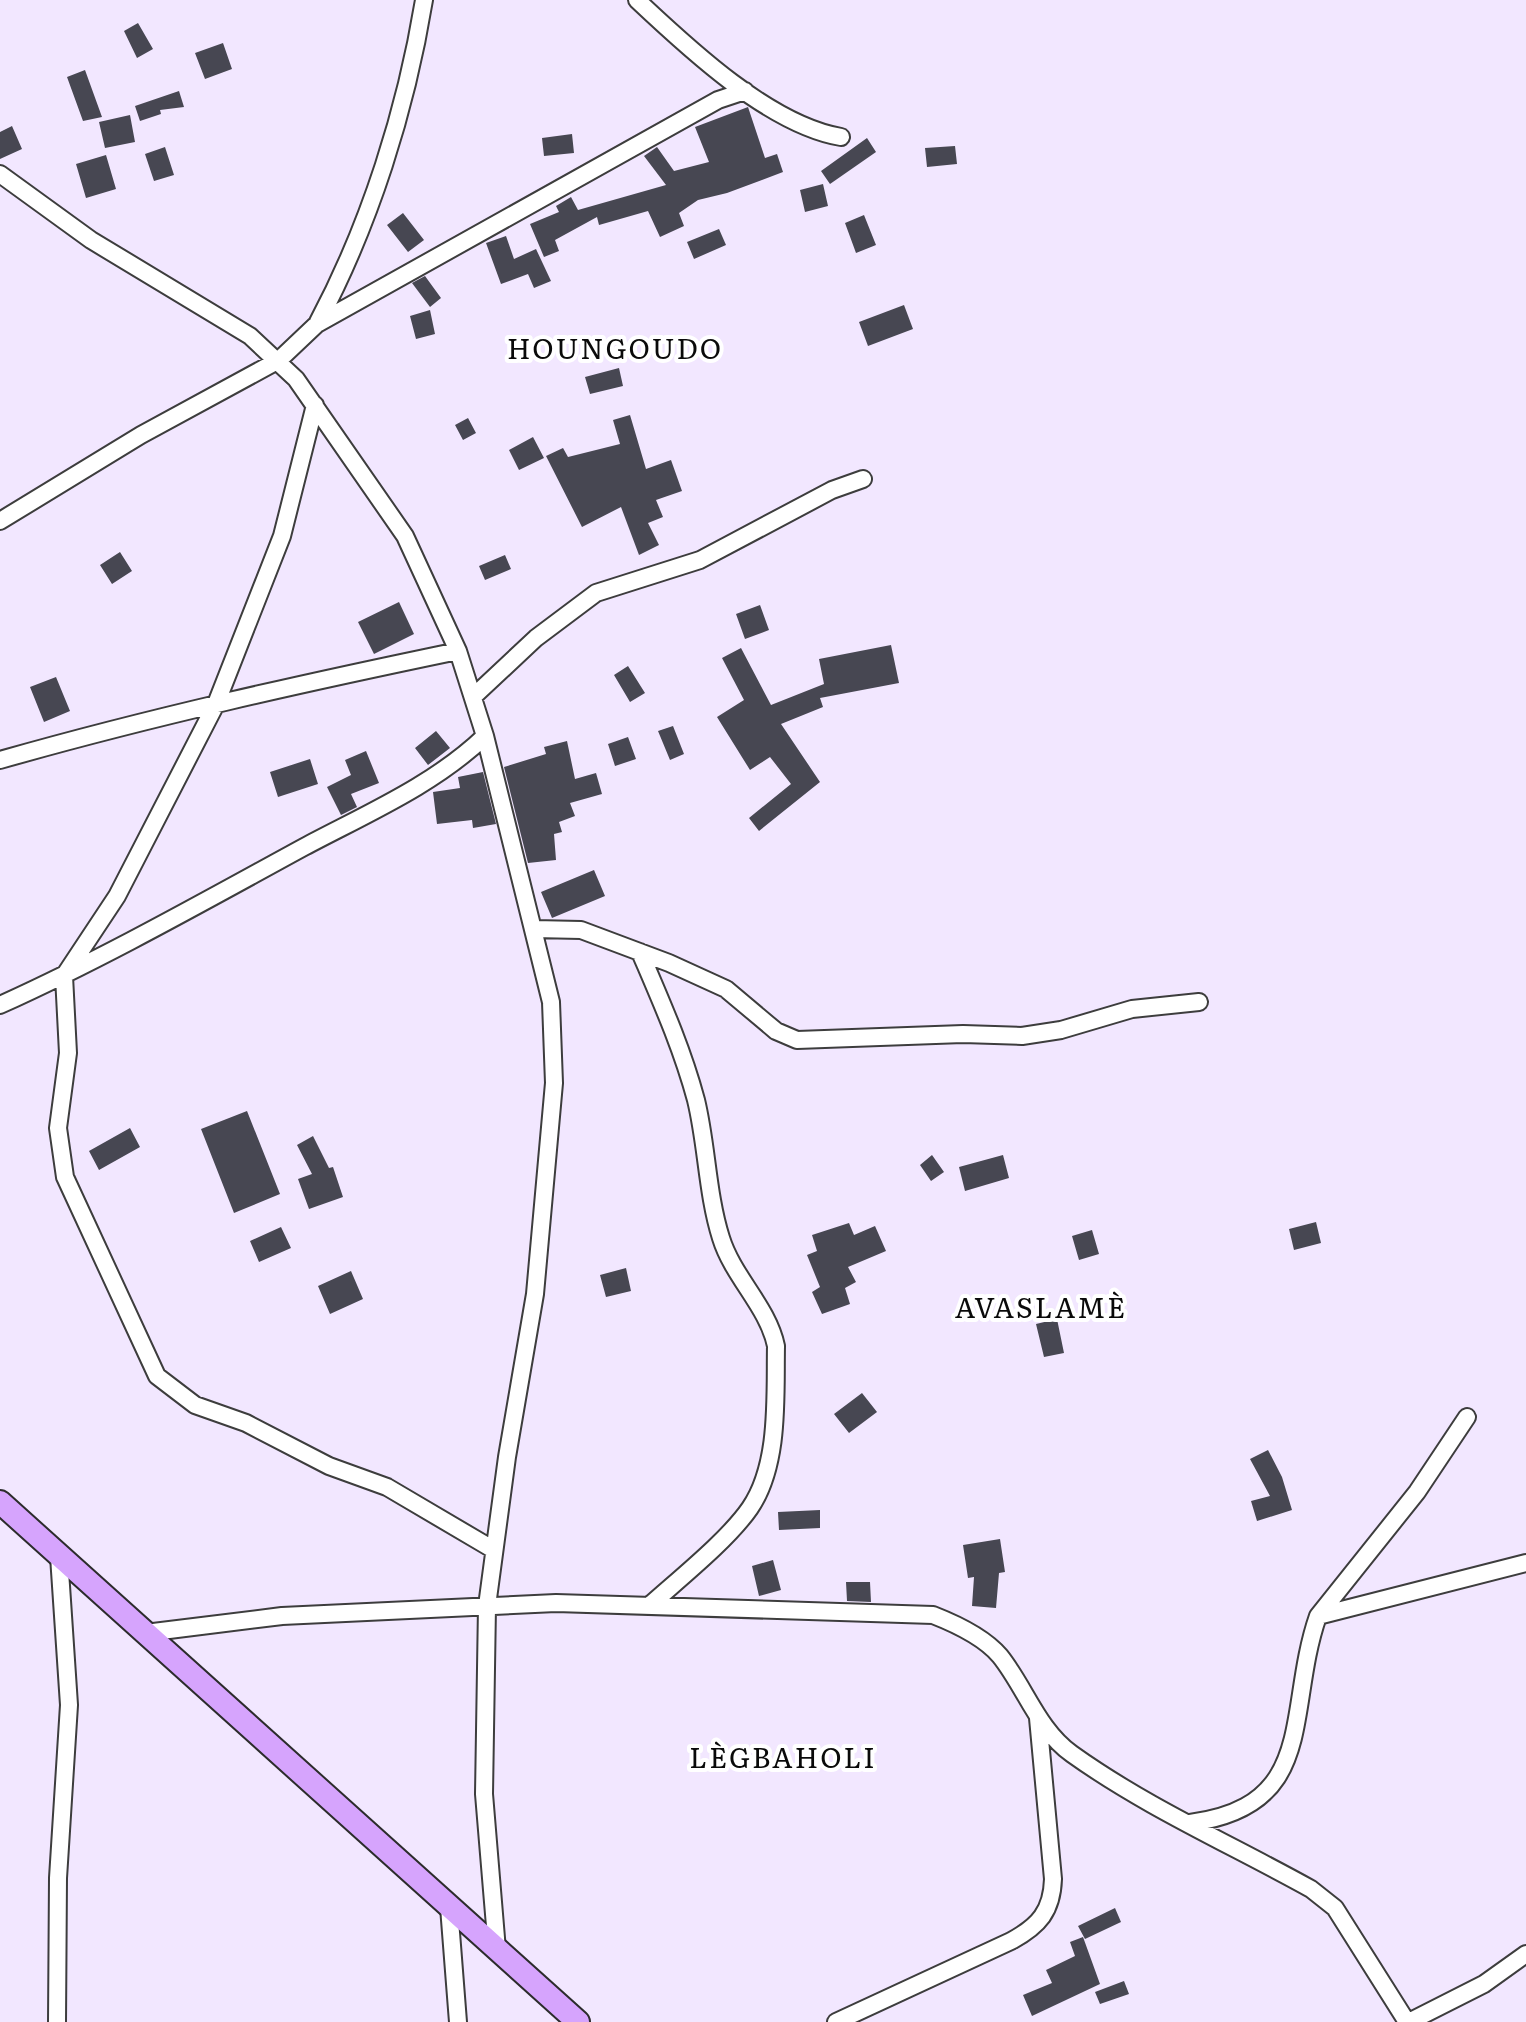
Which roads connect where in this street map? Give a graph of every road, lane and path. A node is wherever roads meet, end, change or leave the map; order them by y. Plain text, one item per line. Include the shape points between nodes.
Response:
1 (424, 0) edge
2 (637, 0) edge
3 (745, 91) junction
4 (841, 137) dead end
5 (0, 174) edge
6 (317, 324) junction
7 (279, 360) junction
8 (315, 405) junction
9 (863, 479) dead end
10 (0, 521) edge
11 (458, 651) junction
12 (473, 697) junction
13 (216, 704) junction
14 (485, 736) junction
15 (0, 760) edge
16 (534, 929) junction
17 (640, 952) junction
18 (64, 976) junction
19 (1199, 1002) dead end
20 (0, 1005) edge
21 (1467, 1417) dead end
22 (0, 1502) edge
23 (494, 1550) junction
24 (59, 1556) junction
25 (1526, 1563) edge
26 (487, 1606) junction
27 (649, 1606) junction
28 (1318, 1616) junction
29 (145, 1633) junction
30 (1038, 1716) junction
31 (1190, 1823) junction
32 (449, 1907) junction
33 (497, 1950) junction
34 (1526, 1954) edge
35 (57, 2022) edge
36 (458, 2022) edge
37 (578, 2022) edge
38 (836, 2022) edge
39 (1408, 2022) edge

1 - 6 street via 384,162 341,278
2 - 3 street
3 - 4 street via 790,118
3 - 6 street via 718,100
5 - 7 street via 79,232 250,336
6 - 7 street
7 - 8 street
7 - 10 street via 141,435
8 - 11 street via 405,536
8 - 13 street via 282,536
9 - 12 street via 700,560 596,593 536,638
11 - 12 street
11 - 13 street
12 - 14 street
13 - 15 street
13 - 18 street via 117,896
14 - 16 street
14 - 18 street via 465,756 418,786
16 - 17 street via 581,930
16 - 23 street via 551,1002 554,1083 535,1294
17 - 19 street via 726,989 776,1031 797,1040 1022,1036 1132,1009
17 - 27 street via 689,1077 721,1238 738,1279 773,1331 776,1346 772,1437 763,1481 750,1508
18 - 20 street
18 - 23 street via 68,1053 58,1128 60,1158 157,1376 195,1405 387,1487
21 - 28 street via 1417,1492
22 - 24 street
23 - 26 street
24 - 29 street
24 - 35 street via 69,1705 58,1878
25 - 28 street
26 - 27 street
26 - 29 street via 282,1616
26 - 33 street via 484,1794
27 - 30 street via 933,1615 998,1654
28 - 31 street via 1288,1756 1277,1783 1233,1814
29 - 32 street
30 - 31 street via 1071,1753
30 - 38 street via 1053,1879 1045,1916 1011,1941
31 - 39 street via 1311,1889 1335,1908
32 - 33 street
32 - 36 street
33 - 37 street
34 - 39 street via 1484,1984

